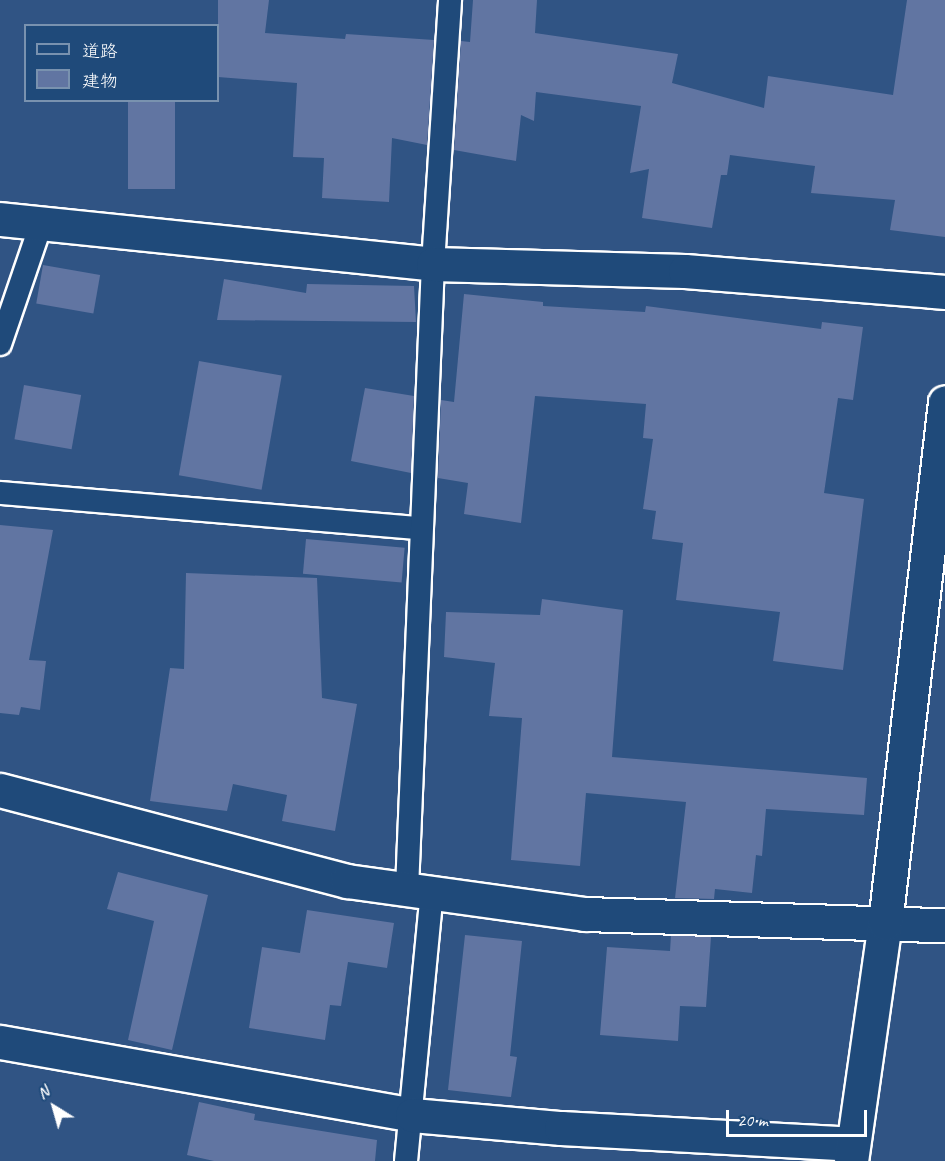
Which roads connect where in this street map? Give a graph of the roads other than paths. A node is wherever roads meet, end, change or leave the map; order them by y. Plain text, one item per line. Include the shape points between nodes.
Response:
1 (450, 0) edge
2 (0, 219) edge
3 (41, 224) junction
4 (433, 264) junction
5 (945, 292) edge
6 (0, 344) edge
7 (945, 402) edge
8 (0, 493) edge
9 (421, 528) junction
10 (0, 790) edge
11 (420, 891) junction
12 (885, 923) junction
13 (945, 926) edge
14 (0, 1042) edge
15 (412, 1115) junction
16 (851, 1153) edge
17 (406, 1161) edge

1 - 4 lane
2 - 3 street
3 - 4 street
3 - 6 lane
4 - 5 street via 685,271
4 - 9 lane
7 - 12 street
8 - 9 lane
9 - 11 lane
10 - 11 street via 347,881
11 - 12 street via 585,914
11 - 15 lane
12 - 13 street
12 - 16 street
14 - 15 street
15 - 16 street
15 - 17 lane

